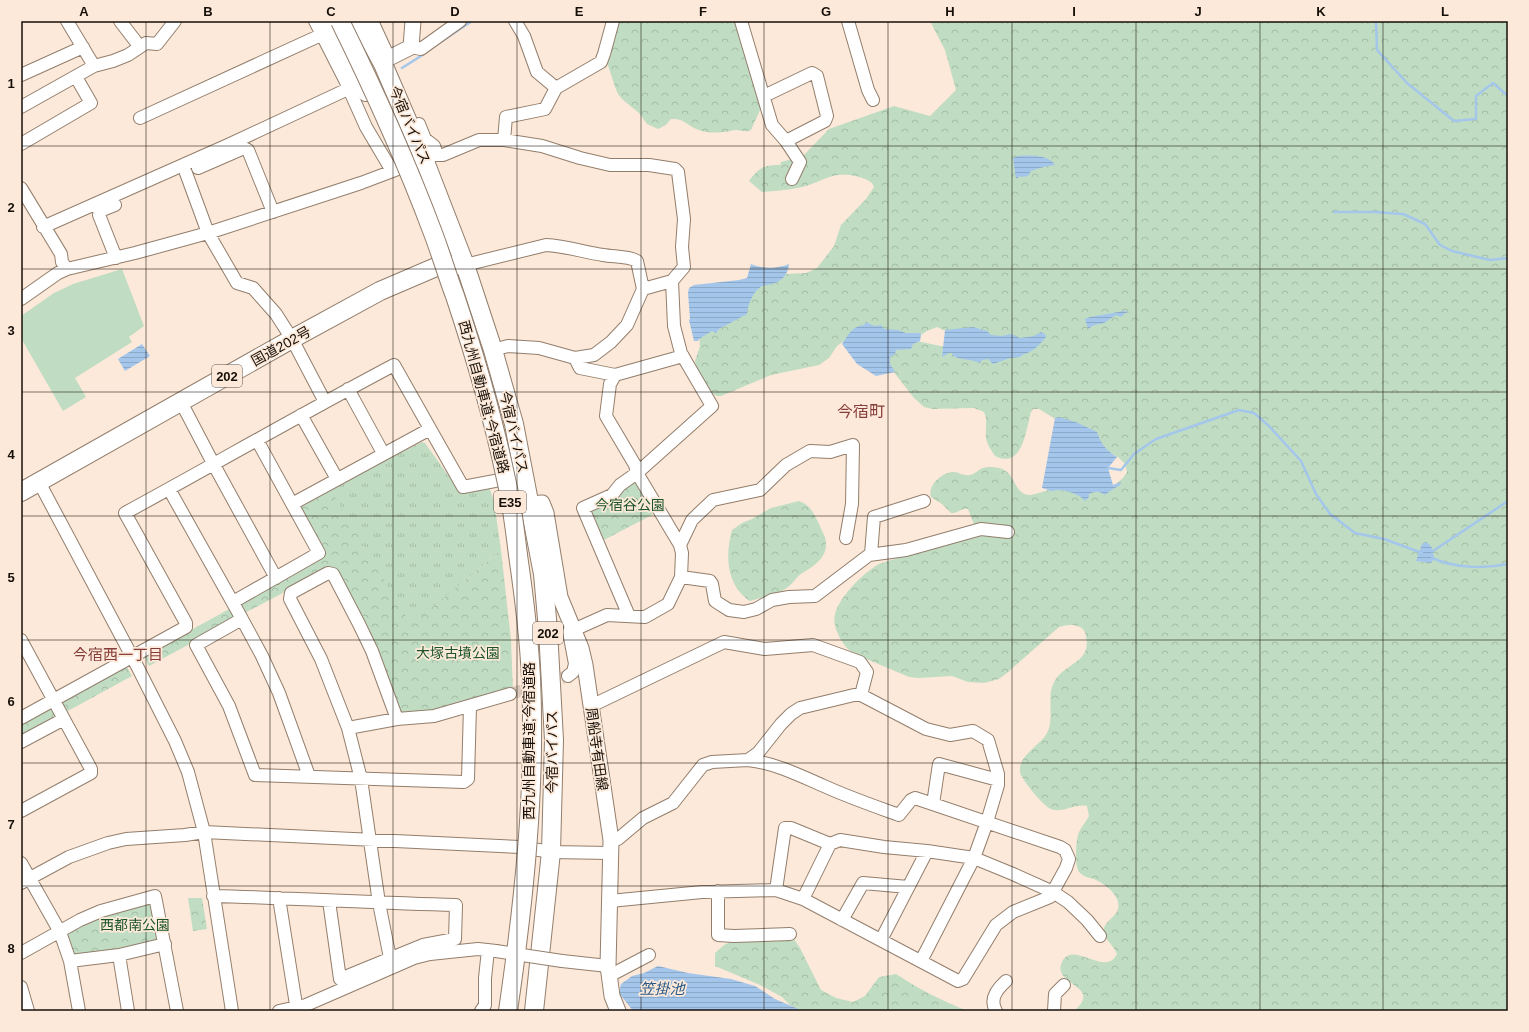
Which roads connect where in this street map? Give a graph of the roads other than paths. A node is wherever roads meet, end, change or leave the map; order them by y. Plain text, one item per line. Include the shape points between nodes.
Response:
1 (68, 21) edge
2 (120, 21) edge
3 (315, 21) edge
4 (334, 21) edge
5 (340, 21) edge
6 (353, 21) edge
7 (360, 21) edge
8 (364, 21) edge
9 (372, 21) edge
10 (413, 21) edge
11 (460, 21) edge
12 (515, 21) edge
13 (612, 21) edge
14 (740, 21) edge
15 (848, 21) edge
16 (172, 23) edge
17 (323, 28) edge
18 (83, 47) junction
19 (140, 47) junction
20 (411, 47) junction
21 (386, 61) junction
22 (94, 66) junction
23 (21, 75) edge
24 (76, 77) junction
25 (556, 88) junction
26 (348, 89) junction
27 (369, 96) junction
28 (764, 96) junction
29 (873, 100) dead end
30 (21, 107) edge
31 (140, 118) dead end
32 (504, 140) junction
33 (786, 141) junction
34 (21, 144) edge
35 (430, 157) junction
36 (396, 170) junction
37 (186, 173) junction
38 (792, 179) dead end
39 (21, 188) edge
40 (273, 212) junction
41 (44, 227) junction
42 (208, 232) junction
43 (116, 258) junction
44 (465, 265) junction
45 (436, 267) junction
46 (67, 269) junction
47 (672, 281) junction
48 (643, 289) junction
49 (21, 299) edge
50 (292, 339) junction
51 (493, 350) junction
52 (683, 356) junction
53 (575, 358) junction
54 (615, 375) junction
55 (348, 389) junction
56 (181, 402) junction
57 (325, 402) junction
58 (302, 415) junction
59 (430, 429) junction
60 (257, 440) junction
61 (383, 453) junction
62 (214, 465) junction
63 (637, 473) junction
64 (337, 479) junction
65 (500, 480) junction
66 (39, 482) junction
67 (169, 489) junction
68 (21, 492) edge
69 (924, 501) dead end
70 (292, 504) junction
71 (530, 504) junction
72 (1008, 532) dead end
73 (846, 538) dead end
74 (680, 544) junction
75 (871, 554) junction
76 (682, 577) junction
77 (276, 578) junction
78 (233, 602) junction
79 (629, 616) junction
80 (242, 619) junction
81 (574, 629) junction
82 (22, 644) edge
83 (132, 657) junction
84 (568, 676) dead end
85 (510, 694) tunnel mouth
86 (861, 695) junction
87 (54, 701) junction
88 (470, 706) junction
89 (591, 706) junction
90 (21, 718) edge
91 (64, 719) junction
92 (397, 719) junction
93 (348, 728) junction
94 (21, 742) edge
95 (748, 760) junction
96 (309, 776) junction
97 (361, 779) junction
98 (998, 780) junction
99 (933, 804) junction
100 (21, 811) edge
101 (987, 822) junction
102 (204, 832) junction
103 (369, 840) junction
104 (830, 844) junction
105 (610, 846) junction
106 (522, 847) junction
107 (927, 851) junction
108 (551, 852) junction
109 (974, 858) junction
110 (21, 863) edge
111 (25, 881) edge
112 (908, 886) junction
113 (776, 890) junction
114 (718, 891) junction
115 (1053, 892) junction
116 (213, 896) junction
117 (279, 898) junction
118 (803, 899) junction
119 (329, 901) junction
120 (610, 901) junction
121 (379, 903) junction
122 (842, 920) junction
123 (60, 932) junction
124 (790, 934) dead end
125 (1100, 936) dead end
126 (881, 940) junction
127 (165, 944) junction
128 (492, 951) junction
129 (21, 953) edge
130 (119, 955) junction
131 (649, 955) dead end
132 (390, 958) junction
133 (70, 961) junction
134 (921, 961) junction
135 (609, 971) junction
136 (1006, 981) dead end
137 (1064, 985) dead end
138 (21, 987) edge
139 (297, 1009) edge
140 (614, 1010) edge
141 (28, 1011) edge
142 (79, 1011) edge
143 (128, 1011) edge
144 (177, 1011) edge
145 (232, 1011) edge
146 (279, 1011) edge
147 (481, 1011) edge
148 (500, 1011) edge
149 (508, 1011) edge
150 (518, 1011) edge
151 (534, 1011) edge
152 (996, 1011) edge
153 (1054, 1011) edge

1 - 18 street
2 - 19 street
3 - 17 street
4 - 27 highway, 今宿バイパス / 202
5 - 149 highway, 西九州自動車道;今宿道路 / E35, bridge via 402,156 434,234 470,341 506,481 521,575 531,680 529,824
6 - 150 highway, 西九州自動車道;今宿道路 / E35 via 374,62 445,232 486,353 516,479 527,539 537,634 543,748 536,887
7 - 21 highway, 今宿バイパス / 202
8 - 21 highway
9 - 21 street
10 - 20 main road
11 - 20 street via 421,49
12 - 25 street via 524,36 537,72
13 - 25 street via 600,62
14 - 28 street
15 - 29 street
16 - 19 street via 157,44 146,43
17 - 26 street
17 - 27 highway
17 - 31 street
18 - 22 street
18 - 23 street
19 - 22 street via 128,55
20 - 21 main road
21 - 35 highway, 今宿バイパス / 202
22 - 24 street
24 - 30 street
24 - 34 street via 91,103
25 - 32 street via 545,109 506,117
26 - 36 street via 366,127
26 - 41 street via 228,146
27 - 36 highway, 今宿バイパス / 202
28 - 33 street via 772,125
28 - 33 street via 812,73 817,76 827,116 825,121
32 - 35 street via 479,140 443,155
32 - 47 street via 542,146 610,165 648,165 675,169 678,172 684,219 684,267
33 - 38 street via 800,162
35 - 36 street
35 - 44 highway, 今宿バイパス / 202
36 - 40 street
36 - 45 highway, 今宿バイパス / 202
37 - 40 street via 244,148 248,150
37 - 42 street
37 - 43 street via 100,211 99,215
39 - 41 street
40 - 42 street
41 - 46 street
42 - 43 street
42 - 50 street via 237,283 253,288 276,314
43 - 46 street
44 - 45 highway, 国道202号 / 202
44 - 48 street via 546,245 558,246 633,259 637,262
44 - 51 highway, 今宿バイパス / 202
45 - 50 highway, 国道202号 / 202 via 380,292
45 - 65 highway, 今宿バイパス / 202 via 474,374
46 - 49 street
47 - 48 street
47 - 52 street via 674,326
48 - 53 street via 627,325 611,342 594,354
50 - 56 highway, 国道202号 / 202
50 - 57 street
51 - 53 street via 508,346 539,348
51 - 71 highway, 今宿バイパス / 202 via 514,424
52 - 54 street
52 - 63 street via 712,406
53 - 54 street via 580,368
54 - 63 street via 610,384 606,416 635,465
55 - 57 street
55 - 59 street via 394,365
55 - 61 street
56 - 62 street
56 - 66 highway, 国道202号 / 202
57 - 58 street
58 - 60 street
58 - 64 street
59 - 61 street
59 - 65 street via 463,487
60 - 62 street
60 - 70 street
61 - 64 street
62 - 67 street
62 - 77 street
63 - 74 street
63 - 79 street via 620,485 612,495 583,508
64 - 70 street
65 - 106 highway, 今宿バイパス / 202 via 512,550 522,649 525,702
66 - 68 highway, 国道202号 / 202
66 - 83 street
67 - 78 street
67 - 83 street via 125,513 186,627
69 - 75 street via 874,517
70 - 77 street via 318,553
71 - 81 main road, 周船寺有田線 via 542,503 546,513 560,597
71 - 108 highway, 今宿バイパス / 202 via 543,574 548,630 554,740
72 - 75 street via 981,529 906,550
73 - 74 street via 852,504 854,445 830,452 810,451 786,465 760,490 713,500 692,520
74 - 76 street
75 - 76 street via 815,596 772,600 744,612 729,610 718,604 710,581
76 - 79 street via 668,604 645,617
77 - 78 street
78 - 80 street
79 - 81 street via 607,615
80 - 96 street via 280,693
80 - 96 street via 196,645 229,706 255,776
81 - 84 street via 569,632 575,664 573,672
81 - 89 main road, 周船寺有田線 via 581,648
82 - 87 street
83 - 87 street
83 - 102 street via 178,747 188,772
85 - 88 street
86 - 89 street via 863,667 813,645 765,649 724,642
86 - 95 street via 854,694 800,708 791,714 758,753
86 - 98 street via 926,729 950,735 973,731 988,740
87 - 90 street
87 - 91 street
88 - 92 street via 434,716
88 - 97 street via 468,778 464,782
89 - 105 main road, 周船寺有田線
91 - 94 street
91 - 100 street via 91,773
92 - 93 street
92 - 93 street via 372,651 333,574 328,572 291,593 290,599 321,659
93 - 97 street
95 - 99 street via 765,762 796,773 899,815 911,800 916,798
95 - 105 street via 712,762 704,765 673,803 643,818
96 - 97 street
97 - 103 street
98 - 99 street via 939,764
98 - 101 street
99 - 101 street
101 - 109 street
101 - 115 street via 1065,850 1069,859
102 - 103 street
102 - 111 street via 108,843 70,858
102 - 116 street
103 - 106 street
103 - 121 street
104 - 107 street via 840,840
104 - 113 street via 791,828 785,828
104 - 118 street
105 - 108 street
105 - 120 main road, 周船寺有田線
106 - 108 street
106 - 148 highway, 今宿バイパス / 202
107 - 109 street
107 - 112 street
108 - 151 highway, 今宿バイパス / 202
109 - 115 street
109 - 134 street
110 - 111 street
111 - 123 street
112 - 122 street via 862,883
112 - 126 street
113 - 114 street
113 - 118 street
114 - 120 street
114 - 124 street via 718,935
115 - 125 street via 1068,902
115 - 134 street via 1050,897 1013,912 996,925 963,979 958,981
116 - 117 street
116 - 145 street
117 - 119 street
117 - 139 street
118 - 122 street
119 - 121 street
119 - 132 street via 340,979
120 - 135 main road, 周船寺有田線
121 - 132 street
121 - 132 street via 456,906 455,939 423,944
122 - 126 street
123 - 127 street via 101,911 155,896
123 - 129 street
123 - 133 street
126 - 134 street
127 - 130 street
127 - 144 street
128 - 135 street, bridge
128 - 139 street via 478,949 414,958
128 - 147 street via 485,978 485,1005
130 - 133 street
130 - 143 street
131 - 135 street
133 - 142 street
135 - 140 main road, 周船寺有田線
136 - 152 street via 997,989 993,998
137 - 153 street via 1055,994
138 - 141 street
139 - 146 street

